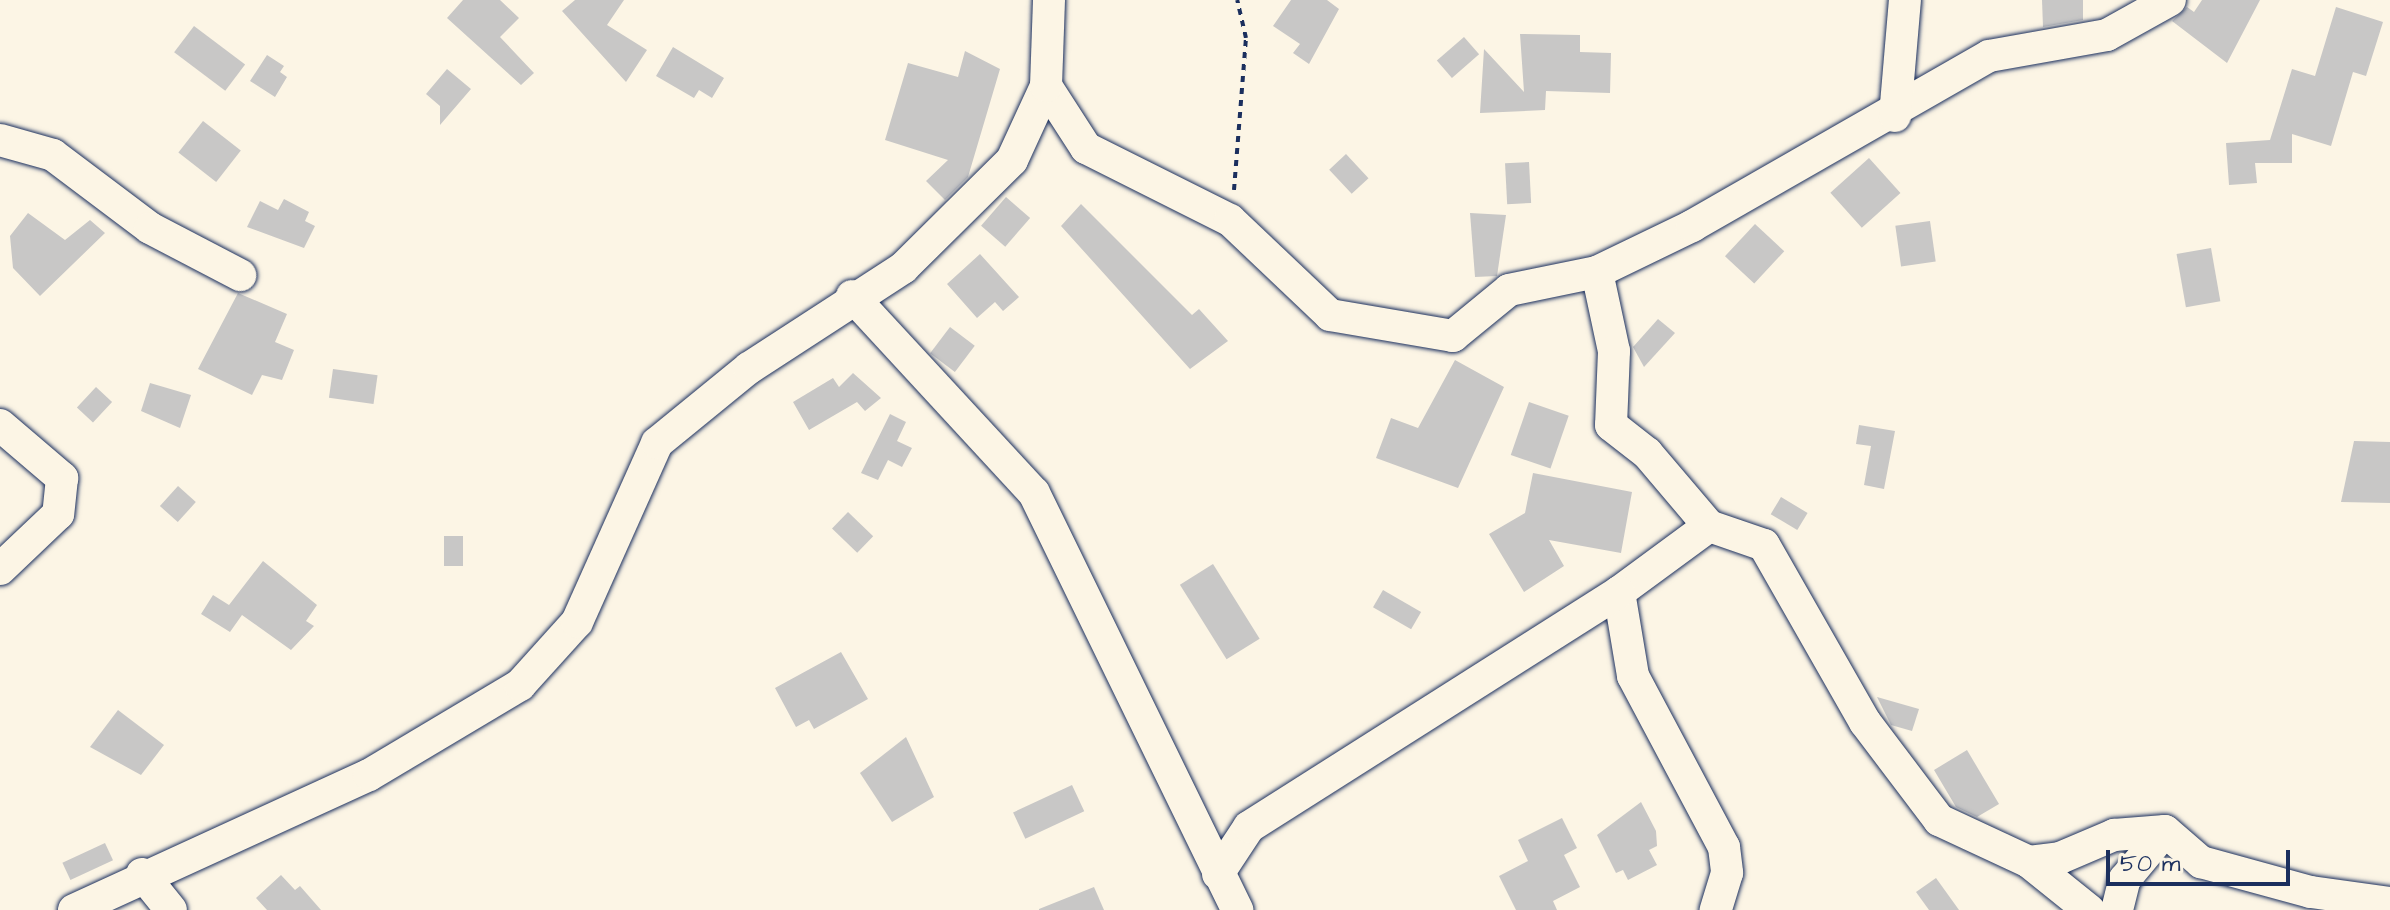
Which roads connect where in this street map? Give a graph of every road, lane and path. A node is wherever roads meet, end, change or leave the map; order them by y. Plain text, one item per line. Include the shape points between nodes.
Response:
1 (1049, 0) edge
2 (1237, 0) edge
3 (1905, 0) edge
4 (2170, 0) edge
5 (1046, 86) junction
6 (1895, 116) junction
7 (0, 140) edge
8 (1230, 220) junction
9 (1597, 272) junction
10 (240, 275) dead end
11 (852, 296) junction
12 (0, 425) edge
13 (1709, 526) junction
14 (0, 569) edge
15 (1619, 592) junction
16 (2165, 831) junction
17 (2029, 862) junction
18 (142, 874) junction
19 (1218, 874) junction
20 (2390, 903) edge
21 (74, 910) edge
22 (171, 910) edge
23 (1237, 910) edge
24 (1716, 910) edge
25 (2089, 910) edge
26 (2117, 910) edge

1 - 5 street
2 - 8 path via 1246,38
3 - 6 street
4 - 6 street via 2107,35 1989,56
5 - 8 street via 1086,148
5 - 11 street via 1012,160 976,203 903,268
6 - 9 street
7 - 10 street via 53,155 150,228
8 - 9 street via 1330,315 1436,336 1453,336 1478,322 1509,290
9 - 13 street via 1614,351 1611,425 1647,453
11 - 18 street via 657,443 577,622 520,685 369,775
11 - 19 street via 1034,493
12 - 14 street via 62,478 58,514
13 - 15 street
13 - 17 street via 1764,545 1865,722 1939,820
15 - 19 street via 1249,827
15 - 24 street via 1633,676 1724,847 1727,873
16 - 17 street via 2114,835 2060,858
16 - 20 street via 2201,862 2311,892
16 - 26 street via 2125,879
17 - 25 street
18 - 21 street
18 - 22 street
19 - 23 street

